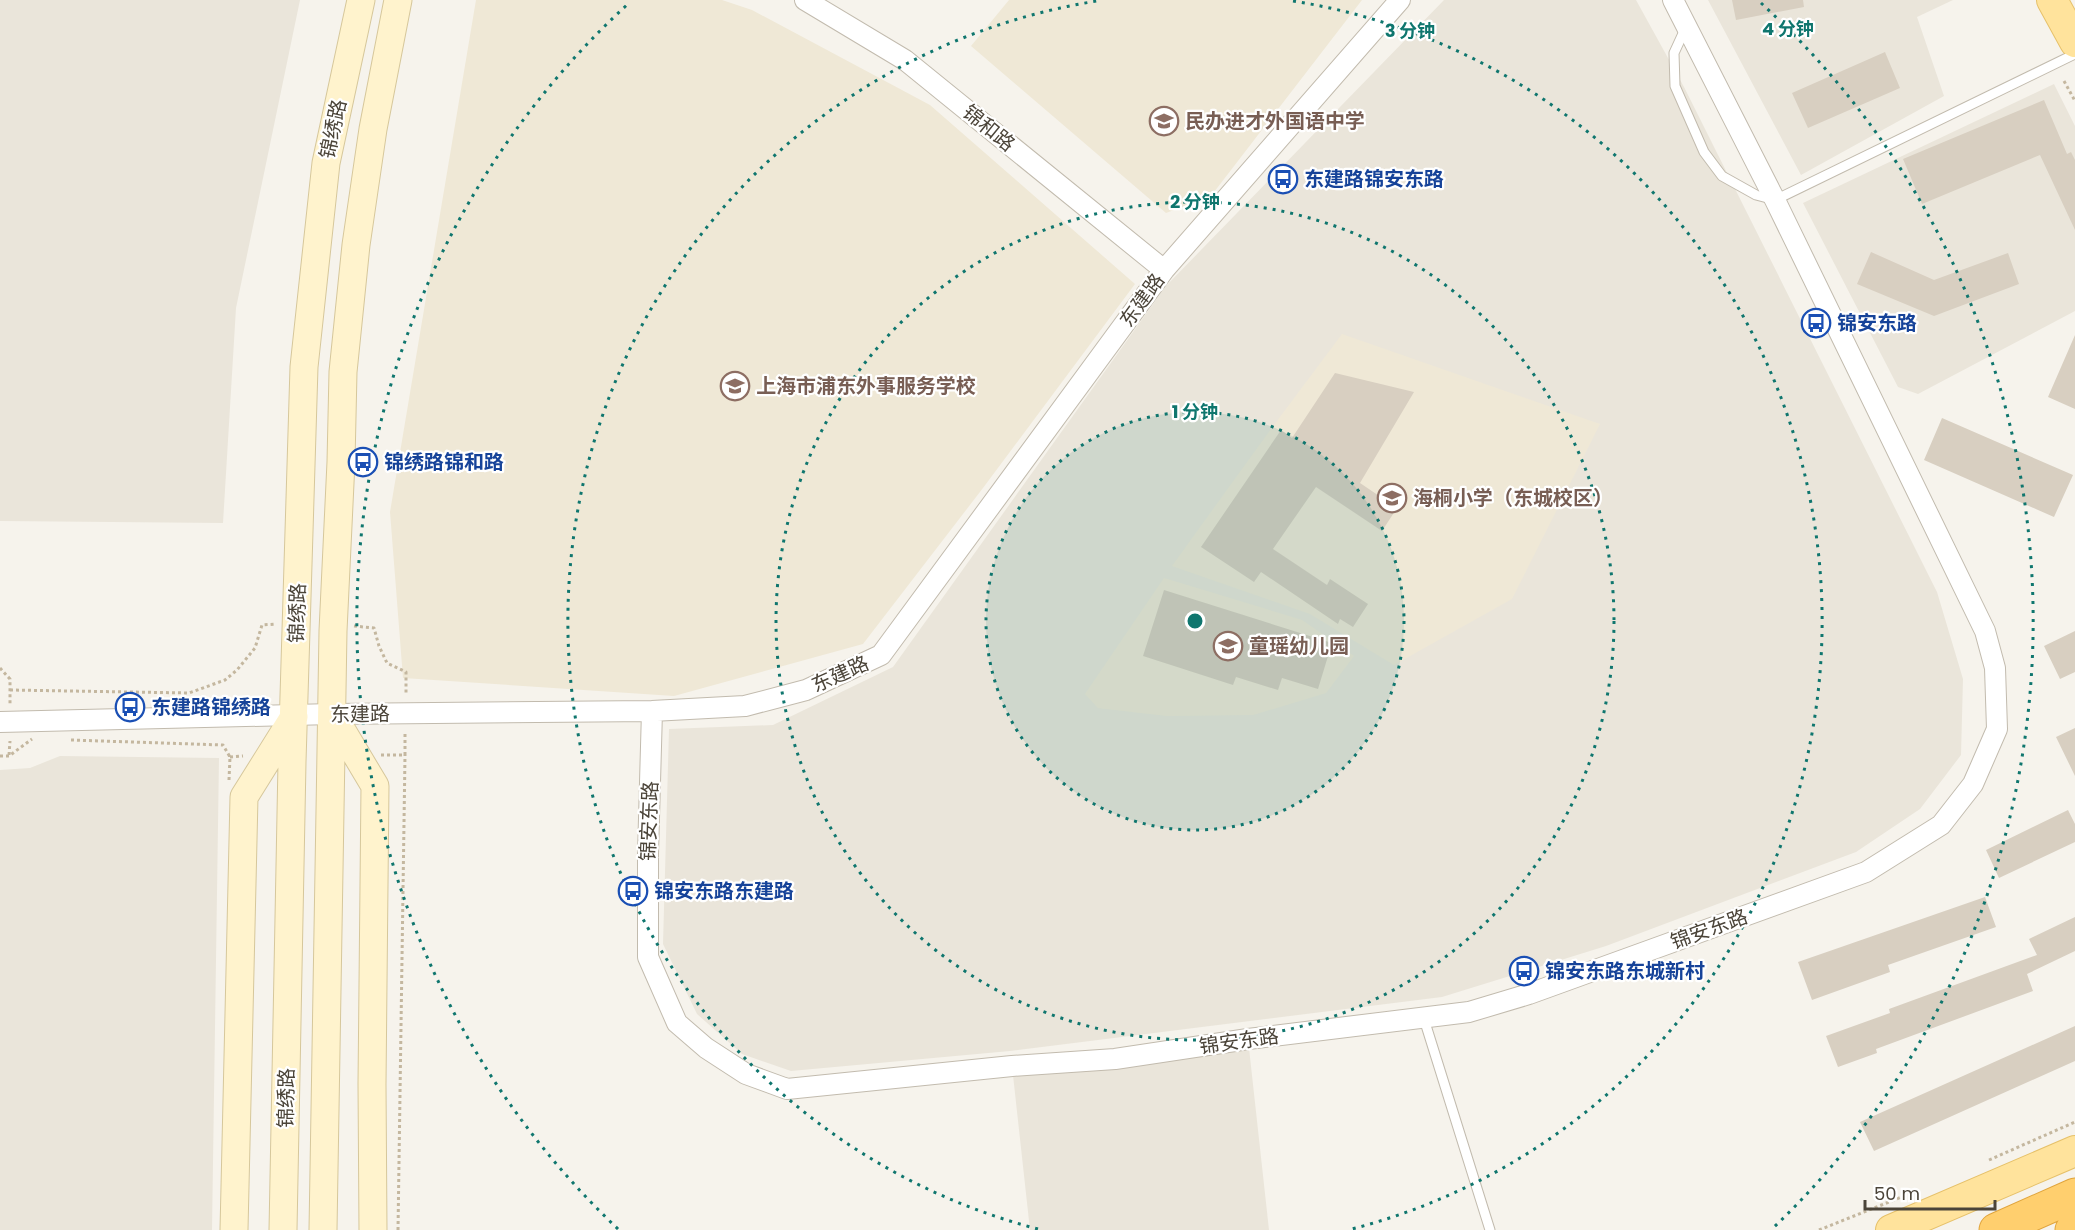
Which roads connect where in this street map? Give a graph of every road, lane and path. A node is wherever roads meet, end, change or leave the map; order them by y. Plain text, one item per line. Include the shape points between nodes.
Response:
1 (361, 0) edge
2 (398, 0) edge
3 (805, 0) edge
4 (1400, 0) edge
5 (1673, 0) edge
6 (2052, 0) edge
7 (1687, 25) junction
8 (2075, 42) edge
9 (2075, 54) edge
10 (2064, 81) dead end
11 (2075, 101) edge
12 (1775, 200) junction
13 (1164, 270) junction
14 (296, 623) junction
15 (333, 624) junction
16 (10, 690) dead end
17 (652, 711) junction
18 (406, 713) junction
19 (332, 714) junction
20 (294, 716) junction
21 (0, 722) edge
22 (32, 739) dead end
23 (68, 740) dead end
24 (356, 755) junction
25 (405, 755) junction
26 (0, 756) edge
27 (269, 756) junction
28 (1424, 1019) junction
29 (2075, 1122) edge
30 (2075, 1151) edge
31 (1981, 1164) dead end
32 (1920, 1190) dead end
33 (2075, 1195) edge
34 (234, 1230) edge
35 (283, 1230) edge
36 (323, 1230) edge
37 (373, 1230) edge
38 (398, 1230) edge
39 (1490, 1230) edge
40 (1819, 1230) edge
41 (1891, 1230) edge
42 (1996, 1230) edge

1 - 14 main road, 锦绣路 via 326,163 304,367
2 - 15 main road, 锦绣路 via 373,129 351,291 343,372
3 - 13 street, 锦和路 via 905,60
4 - 13 street, 东建路
5 - 7 street, 锦安东路
6 - 8 main road
7 - 12 street, 锦安东路
7 - 12 lane via 1674,53 1675,86 1704,152 1722,176 1756,195
9 - 12 lane
10 - 11 path
12 - 28 street, 锦安东路 via 1986,632 1995,668 1997,729 1973,784 1941,825 1866,872 1529,994 1469,1012
13 - 17 street, 东建路 via 881,655 806,690 746,706
14 - 16 path via 262,625 255,648 237,670 225,680 189,693
14 - 20 main road, 锦绣路
15 - 18 path via 374,627 387,663 406,672
15 - 19 main road, 锦绣路
17 - 18 street, 东建路
17 - 28 street, 锦安东路 via 648,957 677,1023 746,1074 787,1089 1115,1059
18 - 19 street, 东建路
18 - 25 path
19 - 20 street, 东建路
19 - 24 main road
19 - 36 main road, 锦绣路
20 - 21 street, 东建路
20 - 27 main road
20 - 35 main road, 锦绣路
22 - 26 path via 9,756
23 - 27 path via 223,745 230,756
24 - 25 path
24 - 37 main road via 375,786
25 - 38 path
27 - 34 main road via 244,797
28 - 39 lane
29 - 31 path
30 - 41 main road
32 - 40 path
33 - 42 highway

